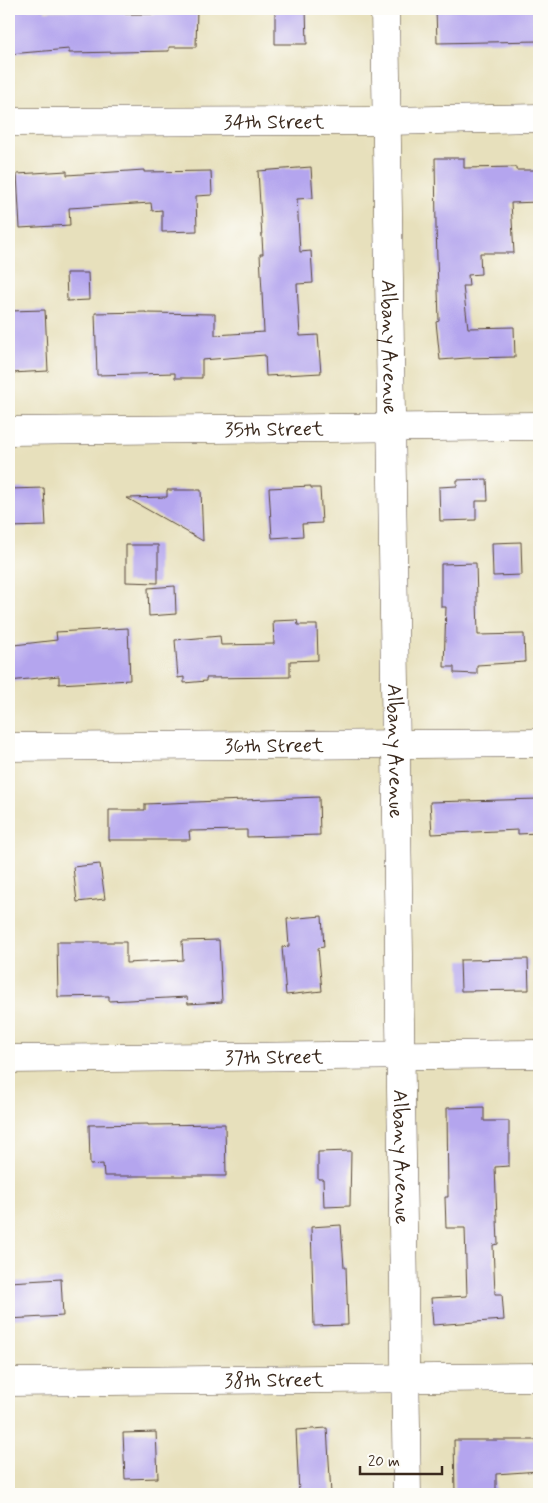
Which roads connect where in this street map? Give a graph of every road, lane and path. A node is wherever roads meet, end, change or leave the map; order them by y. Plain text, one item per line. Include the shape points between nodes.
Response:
1 (384, 9) edge
2 (539, 118) edge
3 (386, 121) junction
4 (9, 122) edge
5 (539, 426) edge
6 (391, 428) junction
7 (9, 431) edge
8 (539, 743) edge
9 (396, 745) junction
10 (9, 747) edge
11 (539, 1054) edge
12 (400, 1056) junction
13 (9, 1060) edge
14 (539, 1377) edge
15 (405, 1378) junction
16 (9, 1382) edge
17 (407, 1494) edge

1 - 3 street, Albany Avenue
2 - 3 street, 34th Street
3 - 4 street, 34th Street
3 - 6 street, Albany Avenue
5 - 6 street, 35th Street
6 - 7 street, 35th Street
6 - 9 street, Albany Avenue
8 - 9 street, 36th Street
9 - 10 street, 36th Street
9 - 12 street, Albany Avenue
11 - 12 street, 37th Street
12 - 13 street, 37th Street
12 - 15 street, Albany Avenue
14 - 15 street, 38th Street
15 - 16 street, 38th Street
15 - 17 street, Albany Avenue

